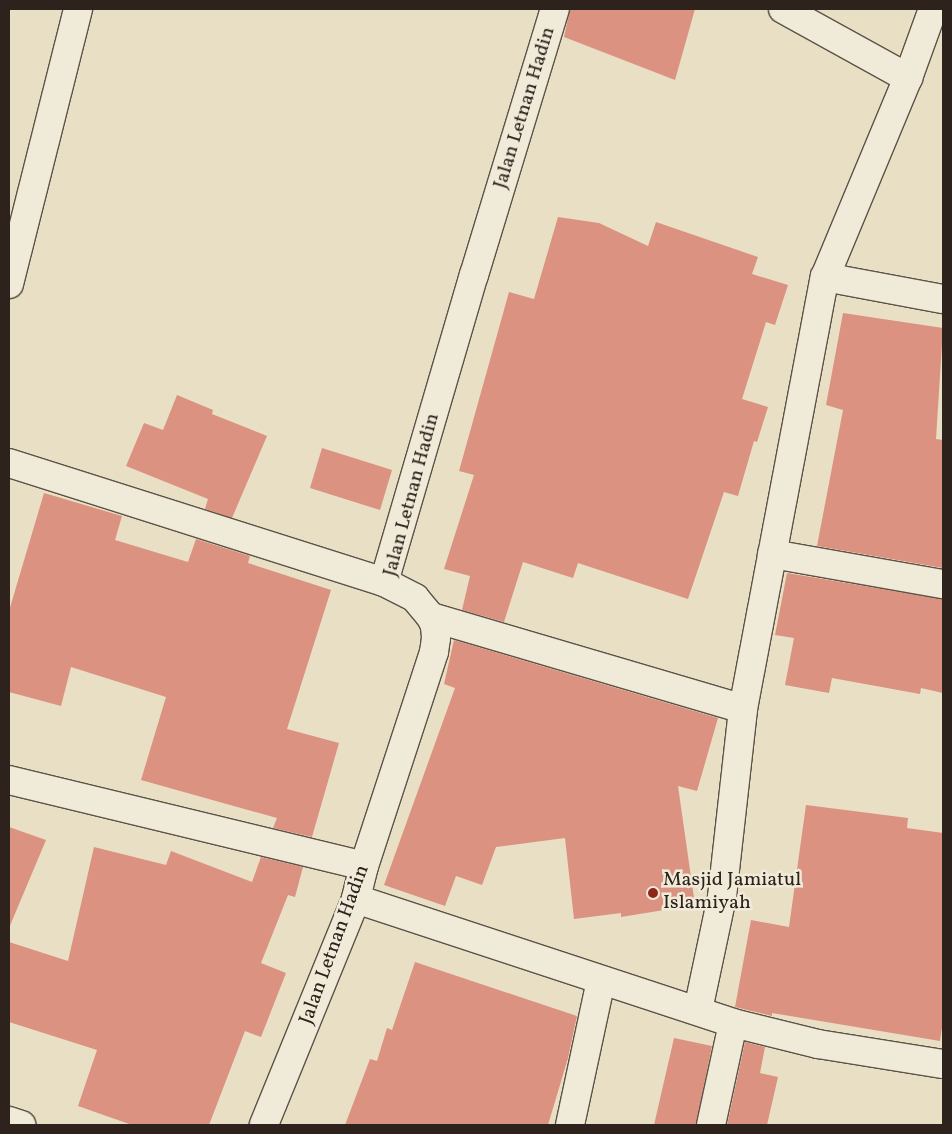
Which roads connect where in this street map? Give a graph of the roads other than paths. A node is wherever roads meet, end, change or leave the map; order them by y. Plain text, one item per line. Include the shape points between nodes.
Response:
1 (78, 9) edge
2 (555, 9) edge
3 (783, 9) edge
4 (934, 9) edge
5 (908, 78) junction
6 (825, 276) junction
7 (9, 284) edge
8 (943, 299) edge
9 (9, 463) edge
10 (772, 554) junction
11 (384, 582) junction
12 (943, 584) edge
13 (431, 617) junction
14 (743, 709) junction
15 (9, 780) edge
16 (364, 866) junction
17 (356, 899) junction
18 (601, 982) junction
19 (698, 1010) junction
20 (733, 1023) junction
21 (943, 1064) edge
22 (9, 1122) edge
23 (21, 1125) edge
24 (264, 1125) edge
25 (570, 1125) edge
26 (711, 1125) edge

1 - 7 street
2 - 11 street, Jalan Letnan Hadin
3 - 5 street
4 - 5 street
5 - 6 street
6 - 8 street
6 - 10 street
9 - 11 street
10 - 12 street
10 - 14 street
11 - 13 street, Jalan Letnan Hadin via 414,598
13 - 14 street
13 - 16 street, Jalan Letnan Hadin via 436,638 434,652
14 - 19 street via 722,897
15 - 16 street
16 - 17 street, Jalan Letnan Hadin
17 - 18 street
17 - 24 street, Jalan Letnan Hadin
18 - 19 street
18 - 25 street
19 - 20 street
20 - 21 street via 818,1044
20 - 26 street
22 - 23 street

